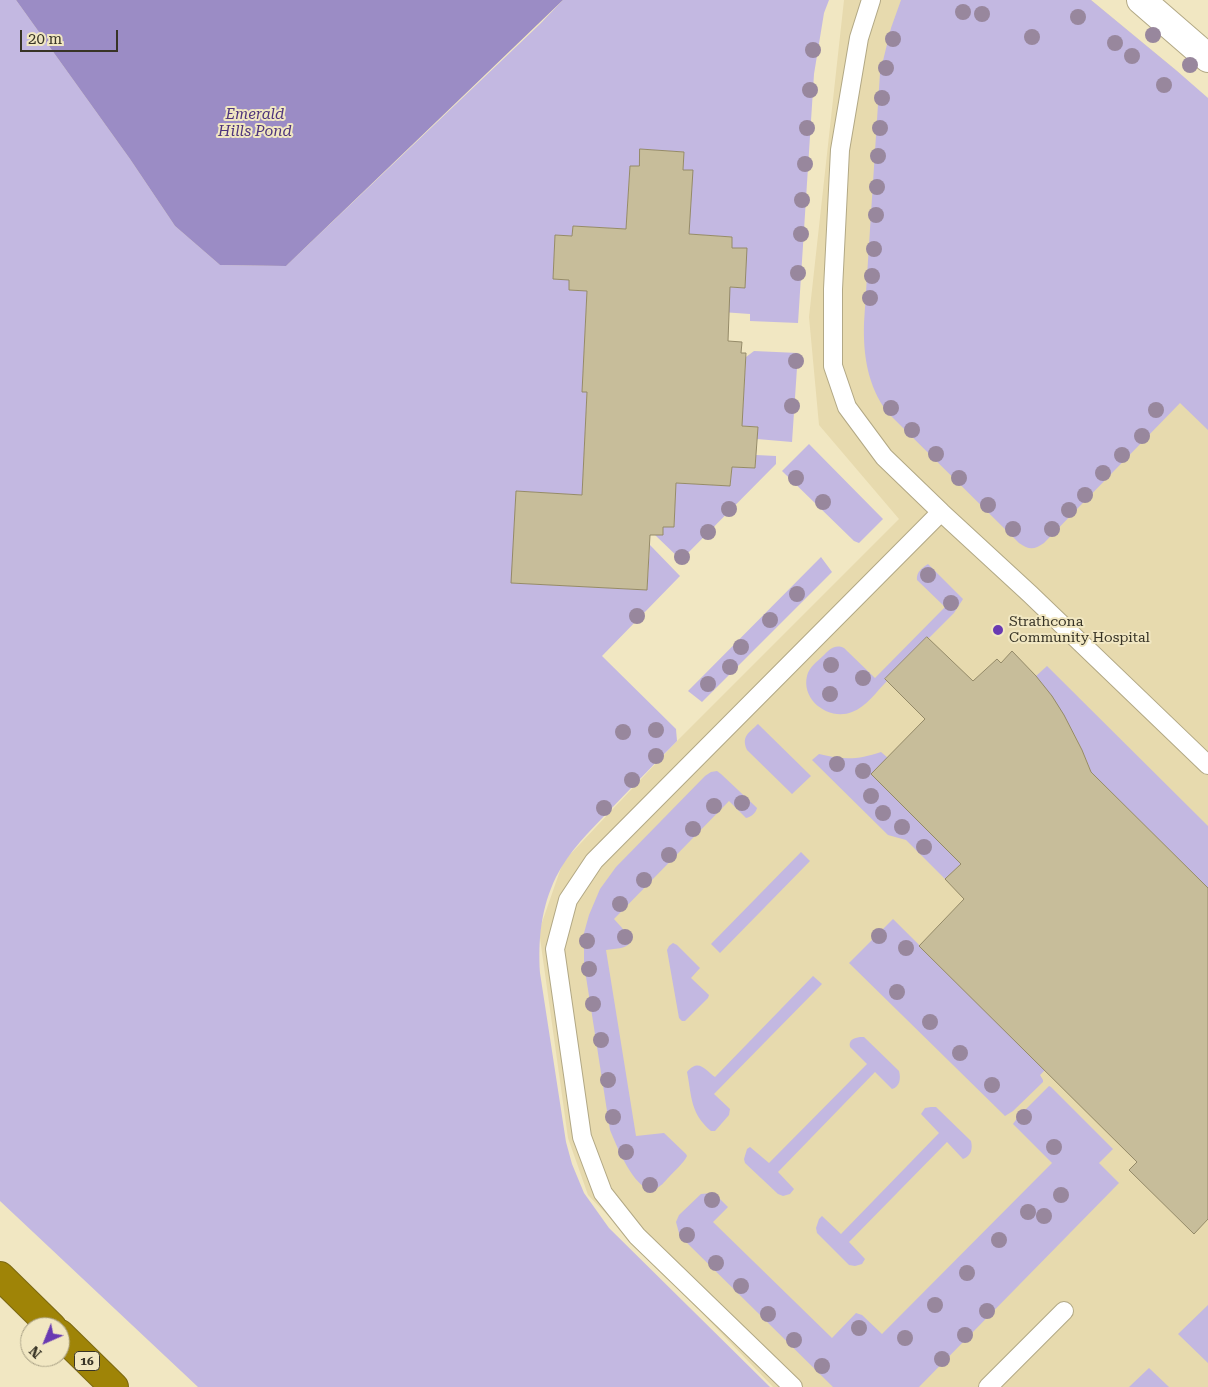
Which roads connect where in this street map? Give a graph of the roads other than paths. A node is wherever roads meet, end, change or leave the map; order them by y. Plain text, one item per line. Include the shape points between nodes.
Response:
1 (871, 0) edge
2 (1141, 0) edge
3 (1208, 58) edge
4 (941, 512) junction
5 (1208, 765) edge
6 (0, 1276) edge
7 (1064, 1310) dead end
8 (42, 1317) edge
9 (70, 1344) edge
10 (114, 1387) edge
11 (793, 1387) edge
12 (988, 1387) edge

1 - 4 lane via 859,38 840,150 833,366 846,407 884,457
2 - 3 street
4 - 5 lane
4 - 11 lane via 594,861 568,900 555,950 582,1137 602,1193 637,1236
6 - 8 highway
7 - 12 lane
9 - 10 highway, 16

